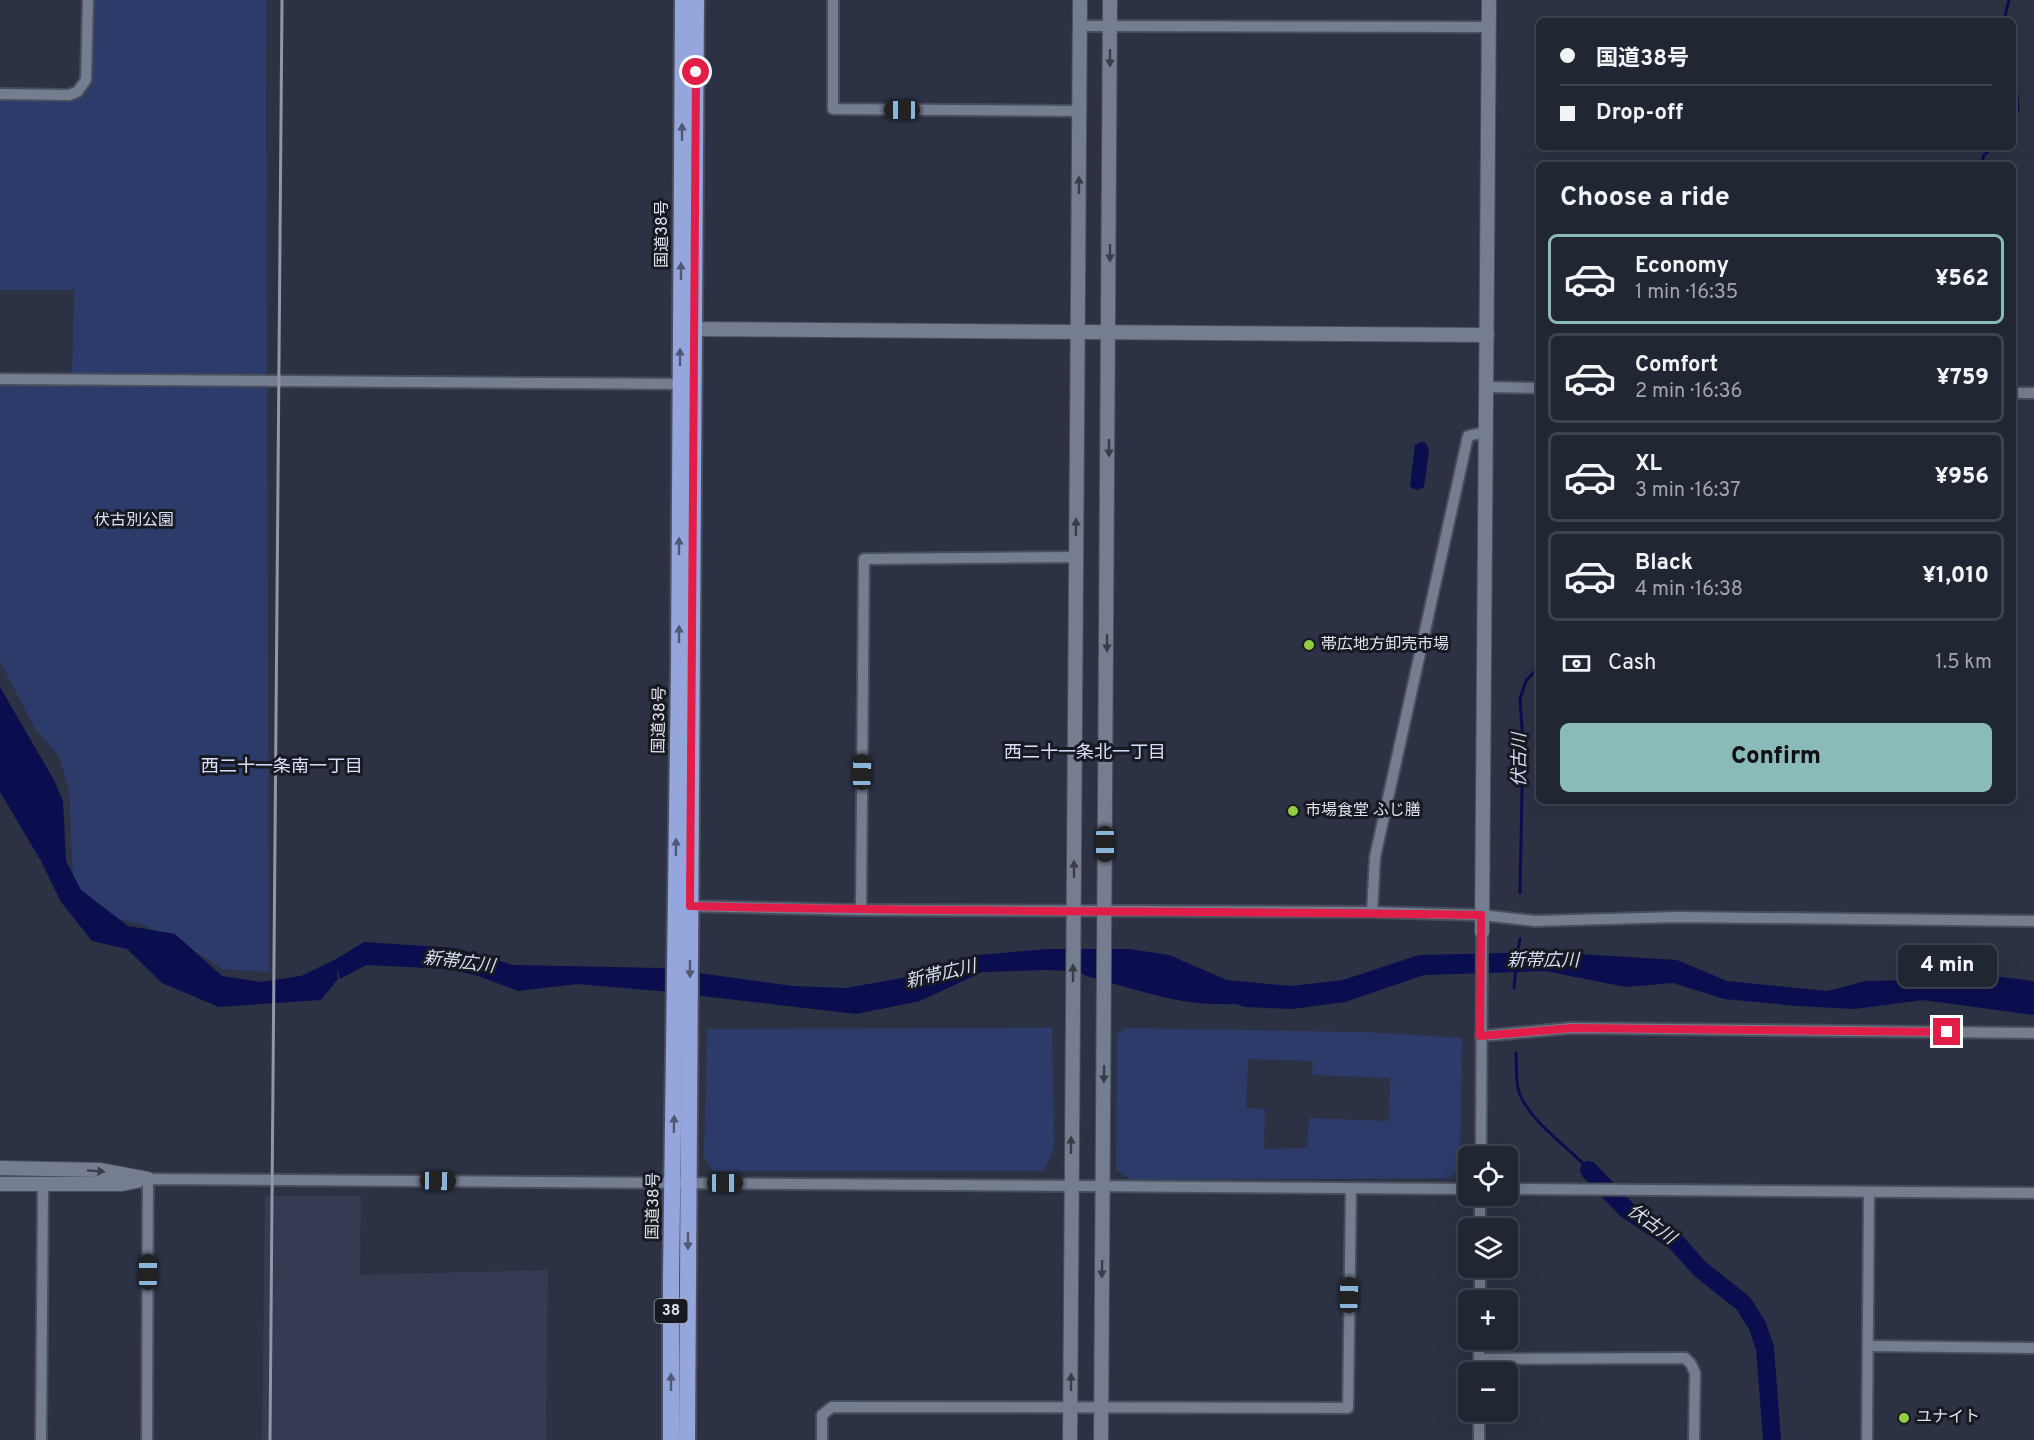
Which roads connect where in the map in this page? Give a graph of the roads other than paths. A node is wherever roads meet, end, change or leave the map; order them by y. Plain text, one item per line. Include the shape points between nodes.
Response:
1 (88, 0) edge
2 (683, 0) edge
3 (696, 0) edge
4 (833, 0) edge
5 (1080, 0) edge
6 (1110, 0) edge
7 (1489, 0) edge
8 (1080, 26) junction
9 (1110, 26) junction
10 (1489, 27) junction
11 (0, 94) edge
12 (1080, 111) junction
13 (687, 329) junction
14 (1078, 331) junction
15 (1109, 331) junction
16 (1487, 335) junction
17 (0, 379) edge
18 (687, 384) junction
19 (1486, 387) junction
20 (1536, 388) edge
21 (2016, 393) edge
22 (2034, 393) edge
23 (1485, 432) junction
24 (1076, 557) junction
25 (683, 906) junction
26 (861, 910) junction
27 (1105, 910) junction
28 (1073, 911) junction
29 (1372, 912) junction
30 (1481, 915) junction
31 (2034, 921) edge
32 (1482, 932) joint
33 (2034, 1033) edge
34 (1480, 1036) junction
35 (1480, 1146) edge
36 (0, 1168) edge
37 (43, 1168) junction
38 (148, 1179) junction
39 (681, 1183) junction
40 (0, 1184) edge
41 (43, 1185) junction
42 (1071, 1186) junction
43 (1103, 1186) junction
44 (1351, 1188) junction
45 (1458, 1189) edge
46 (1518, 1189) edge
47 (1869, 1192) junction
48 (2034, 1193) edge
49 (1868, 1346) junction
50 (2034, 1348) edge
51 (1479, 1350) edge
52 (1479, 1359) joint
53 (1071, 1407) junction
54 (1101, 1407) junction
55 (1479, 1422) edge
56 (41, 1440) edge
57 (147, 1440) edge
58 (671, 1440) edge
59 (687, 1440) edge
60 (822, 1440) edge
61 (1070, 1440) edge
62 (1101, 1440) edge
63 (1479, 1440) edge
64 (1694, 1440) edge
65 (1867, 1440) edge

1 - 11 street via 86,80 77,92
13 -> 2 highway, 国道38号 / 38
3 - 13 highway, 国道38号 / 38
4 - 12 street via 833,109
5 - 8 street
6 - 9 street
7 - 10 street
8 - 9 street
8 - 12 street
9 - 10 street
9 -> 15 street
10 - 16 street
14 -> 12 street
13 - 14 street
13 - 18 highway, 国道38号 / 38
14 - 15 street
24 -> 14 street
15 - 16 street
15 -> 27 street
16 - 19 street
17 - 18 street
18 - 25 highway, 国道38号 / 38
19 - 20 street
19 - 23 street
21 - 22 street
23 - 29 street via 1468,436 1375,857
23 - 30 street
24 - 26 street via 864,559
28 -> 24 street
25 - 26 street
25 - 39 highway, 国道38号 / 38
26 - 28 street
27 - 28 street
27 - 29 street
27 -> 43 street
42 -> 28 street
29 - 30 street
30 - 31 street via 1535,921 1678,917
30 - 32 street
32 - 34 street
33 - 34 street via 1572,1028
34 - 35 street
36 - 37 street
37 -> 38 street via 100,1170
37 - 41 street
38 - 39 street
38 - 41 street via 122,1184
38 - 57 street
39 - 42 street
58 -> 39 highway, 国道38号 / 38 via 671,1278
39 -> 59 highway, 国道38号 / 38
40 - 41 street
41 - 56 street
42 - 43 street
53 -> 42 street
43 - 44 street
43 -> 54 street
44 - 45 street
44 - 54 street via 1348,1407
46 - 47 street
47 - 48 street
47 - 49 street
49 - 50 street
49 - 65 street
51 - 52 street
52 - 64 street via 1685,1358 1695,1373
53 - 54 street
53 - 60 street via 832,1407 822,1415
53 - 61 street
54 - 62 street
55 - 63 street

